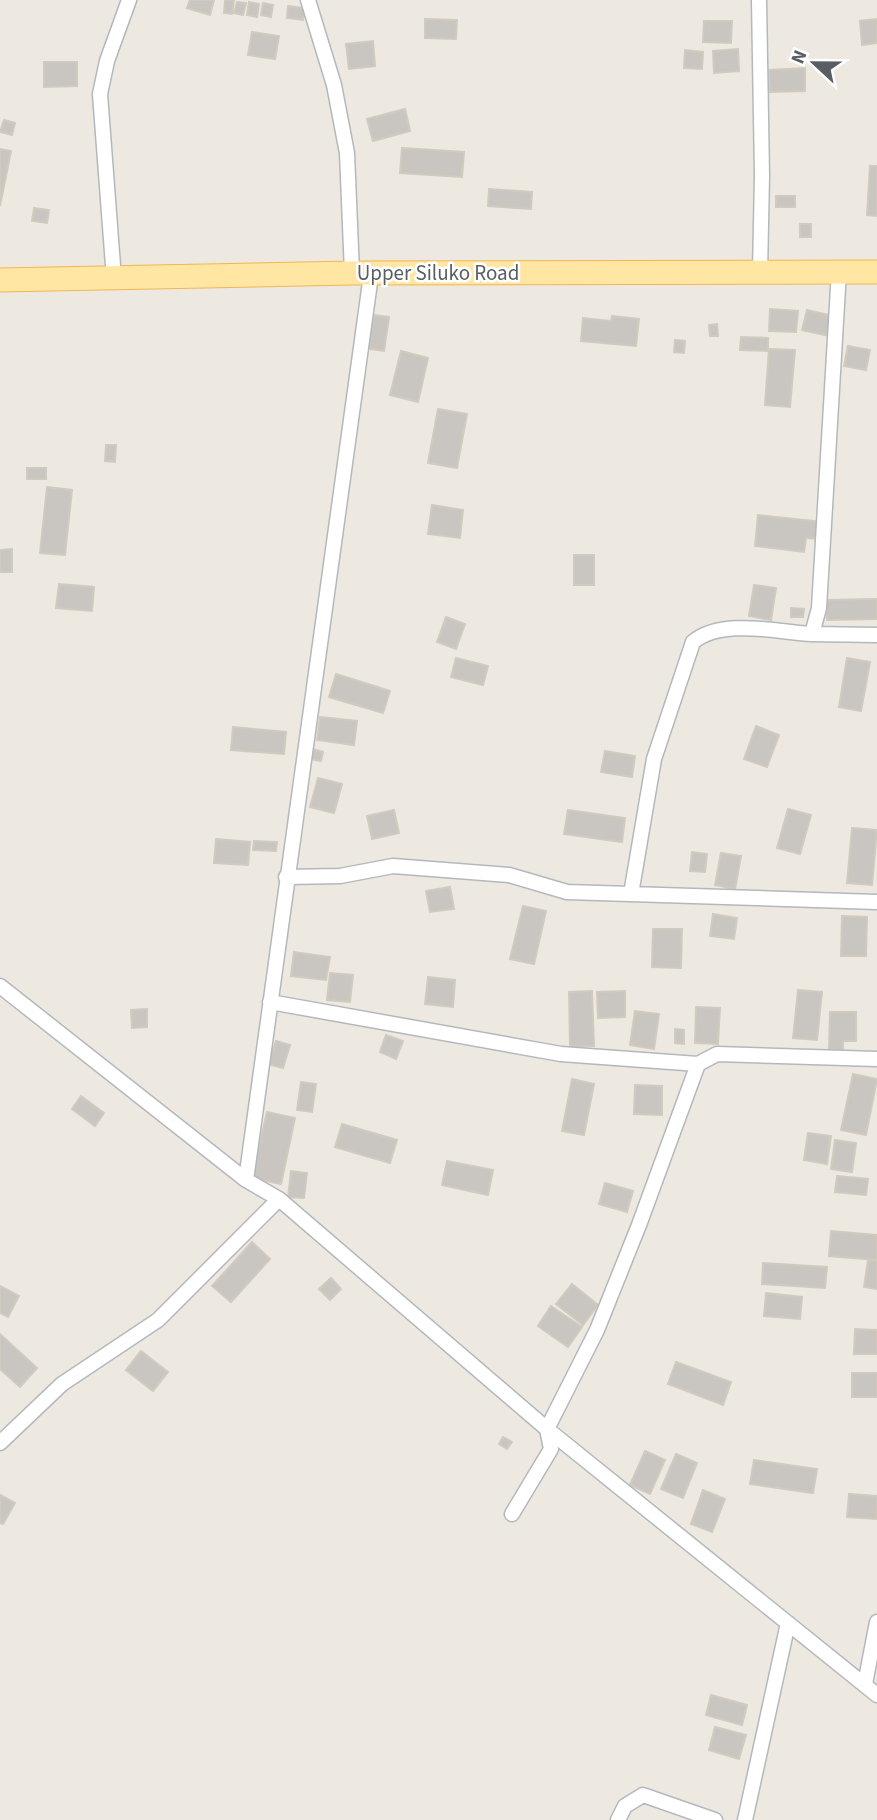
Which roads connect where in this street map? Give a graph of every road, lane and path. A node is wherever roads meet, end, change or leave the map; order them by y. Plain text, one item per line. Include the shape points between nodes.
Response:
1 (129, 0) edge
2 (308, 0) edge
3 (759, 0) edge
4 (839, 271) junction
5 (760, 272) junction
6 (877, 272) edge
7 (362, 274) junction
8 (114, 279) junction
9 (0, 280) edge
10 (812, 634) junction
11 (877, 635) edge
12 (286, 877) junction
13 (631, 894) junction
14 (877, 902) edge
15 (0, 986) edge
16 (270, 1002) junction
17 (877, 1059) edge
18 (698, 1064) junction
19 (246, 1180) junction
20 (279, 1199) junction
21 (547, 1429) junction
22 (0, 1443) edge
23 (512, 1514) dead end
24 (877, 1622) edge
25 (788, 1623) junction
26 (865, 1684) junction
27 (877, 1695) edge
28 (618, 1820) edge
29 (715, 1820) edge
30 (744, 1820) edge

1 - 8 street via 100,94
2 - 7 street via 334,85
3 - 5 street
4 - 5 main road, Upper Siluko Road
4 - 6 main road, Upper Siluko Road
4 - 10 street via 819,608
5 - 7 main road, Upper Siluko Road
7 - 8 main road, Upper Siluko Road
7 - 12 street
8 - 9 main road, Upper Siluko Road
10 - 11 street
10 - 13 street via 725,629 705,632 693,642 654,759
12 - 13 street via 340,876 393,866 509,874 567,892
12 - 16 street
13 - 14 street
15 - 19 street
16 - 18 street via 561,1054
16 - 19 street
17 - 18 street via 717,1054
18 - 21 street via 597,1330
19 - 20 street
20 - 21 street
20 - 22 street via 158,1320 62,1384
21 - 23 street via 551,1449
21 - 25 street
24 - 26 street
25 - 26 street
25 - 30 street
26 - 27 street
28 - 29 street via 625,1806 643,1795

